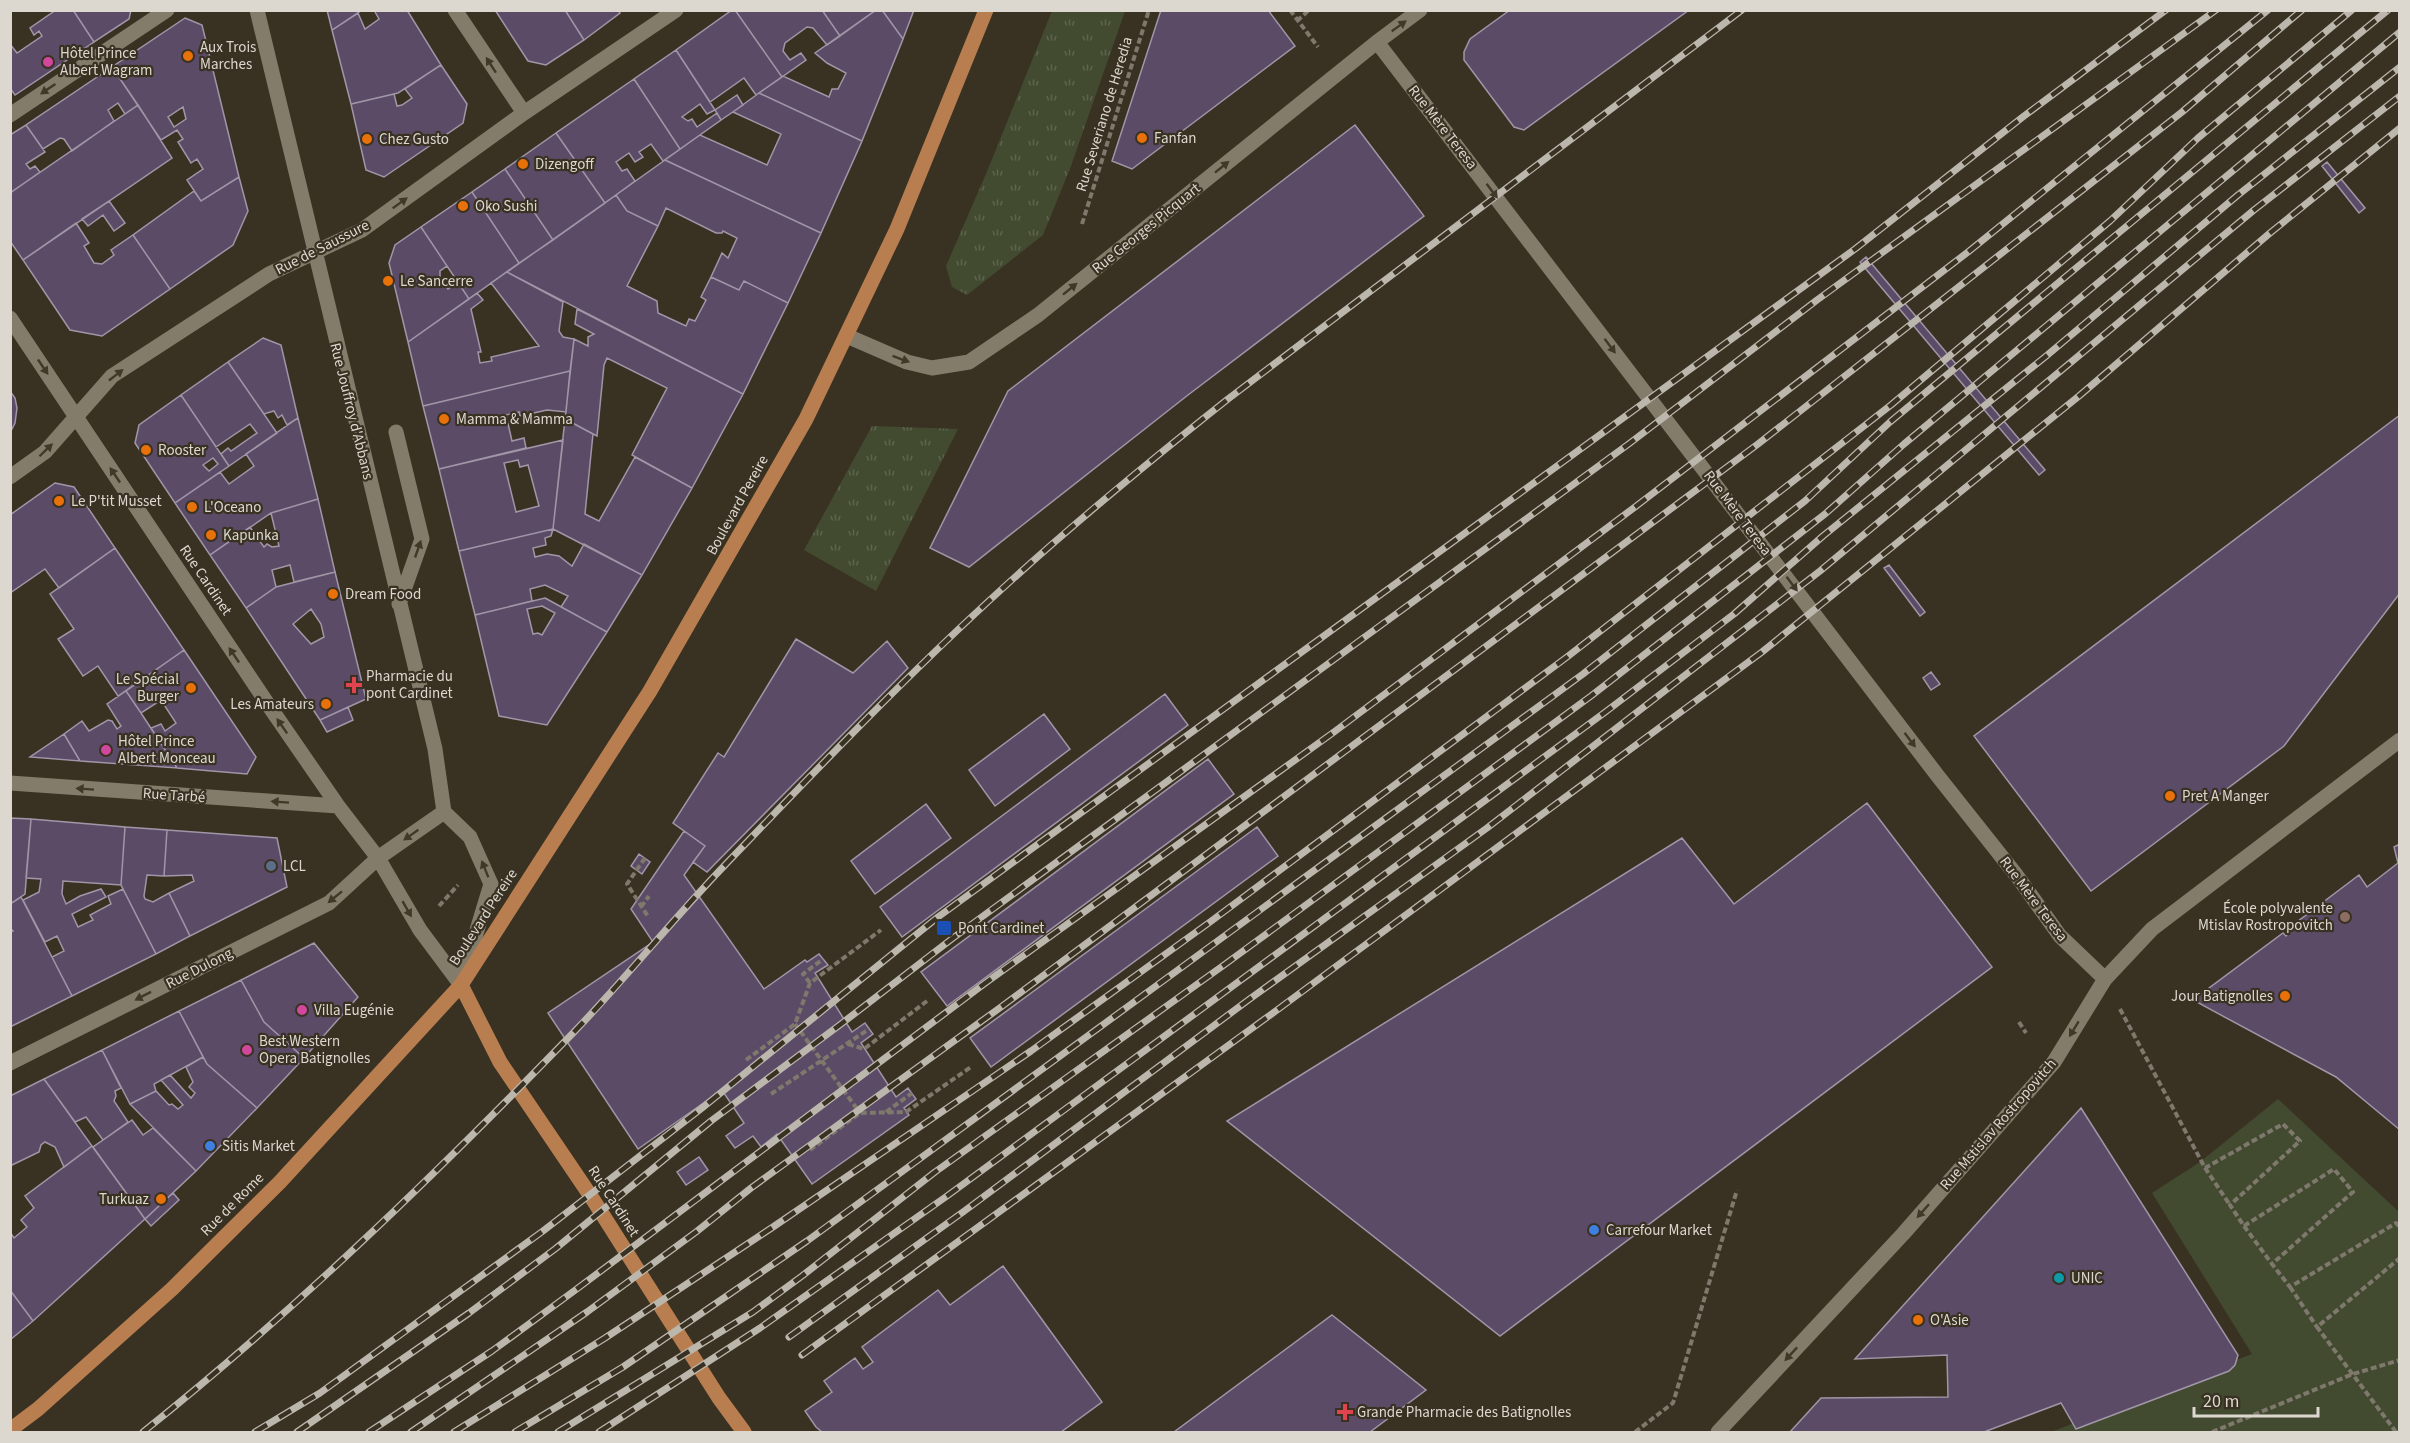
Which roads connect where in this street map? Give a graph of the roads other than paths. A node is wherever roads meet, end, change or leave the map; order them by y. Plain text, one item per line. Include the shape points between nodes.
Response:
1 (167, 10) edge
2 (257, 10) edge
3 (455, 10) edge
4 (676, 10) edge
5 (986, 10) edge
6 (1420, 10) edge
7 (1377, 42) junction
8 (524, 113) junction
9 (10, 115) edge
10 (314, 253) junction
11 (10, 318) edge
12 (847, 336) junction
13 (76, 417) junction
14 (396, 432) dead end
15 (10, 477) edge
16 (399, 604) junction
17 (2400, 740) edge
18 (10, 783) edge
19 (338, 806) junction
20 (444, 813) junction
21 (378, 858) junction
22 (2105, 979) junction
23 (460, 985) junction
24 (10, 1063) edge
25 (10, 1430) edge
26 (744, 1432) edge
27 (1718, 1432) edge

1 -> 9 street
2 - 10 street, Rue Jouffroy d'Abbans
8 -> 3 street
4 - 8 street, Rue de Saussure
5 - 12 main road, Boulevard Pereire via 897,229
7 -> 6 street, Rue Georges Picquart
12 -> 7 street, Rue Georges Picquart via 932,368 969,362 1038,315
7 -> 22 street, Rue Mère Teresa via 2060,936
10 -> 8 street, Rue de Saussure via 362,230
13 -> 10 street, Rue de Saussure via 112,376 269,274
10 - 16 street, Rue Jouffroy d'Abbans
11 -> 13 street, Rue Cardinet
12 - 23 main road, Boulevard Pereire via 806,418 656,681
15 -> 13 street, Rue de Saussure via 45,453
19 -> 13 street, Rue Cardinet
16 -> 14 street via 422,539
16 - 20 street, Rue Jouffroy d'Abbans via 435,749
17 - 22 street, Rue Mstislav Rostropovitch via 2152,929
19 -> 18 street, Rue Tarbé
19 - 21 street, Rue Cardinet
20 -> 21 street
23 -> 20 street via 491,884 470,837
21 -> 23 street via 420,930
21 -> 24 street, Rue Dulong via 329,903
22 -> 27 street, Rue Mstislav Rostropovitch via 2054,1062 1903,1234
23 - 25 main road, Rue de Rome via 280,1182 189,1272
23 - 26 main road, Rue Cardinet via 500,1062

